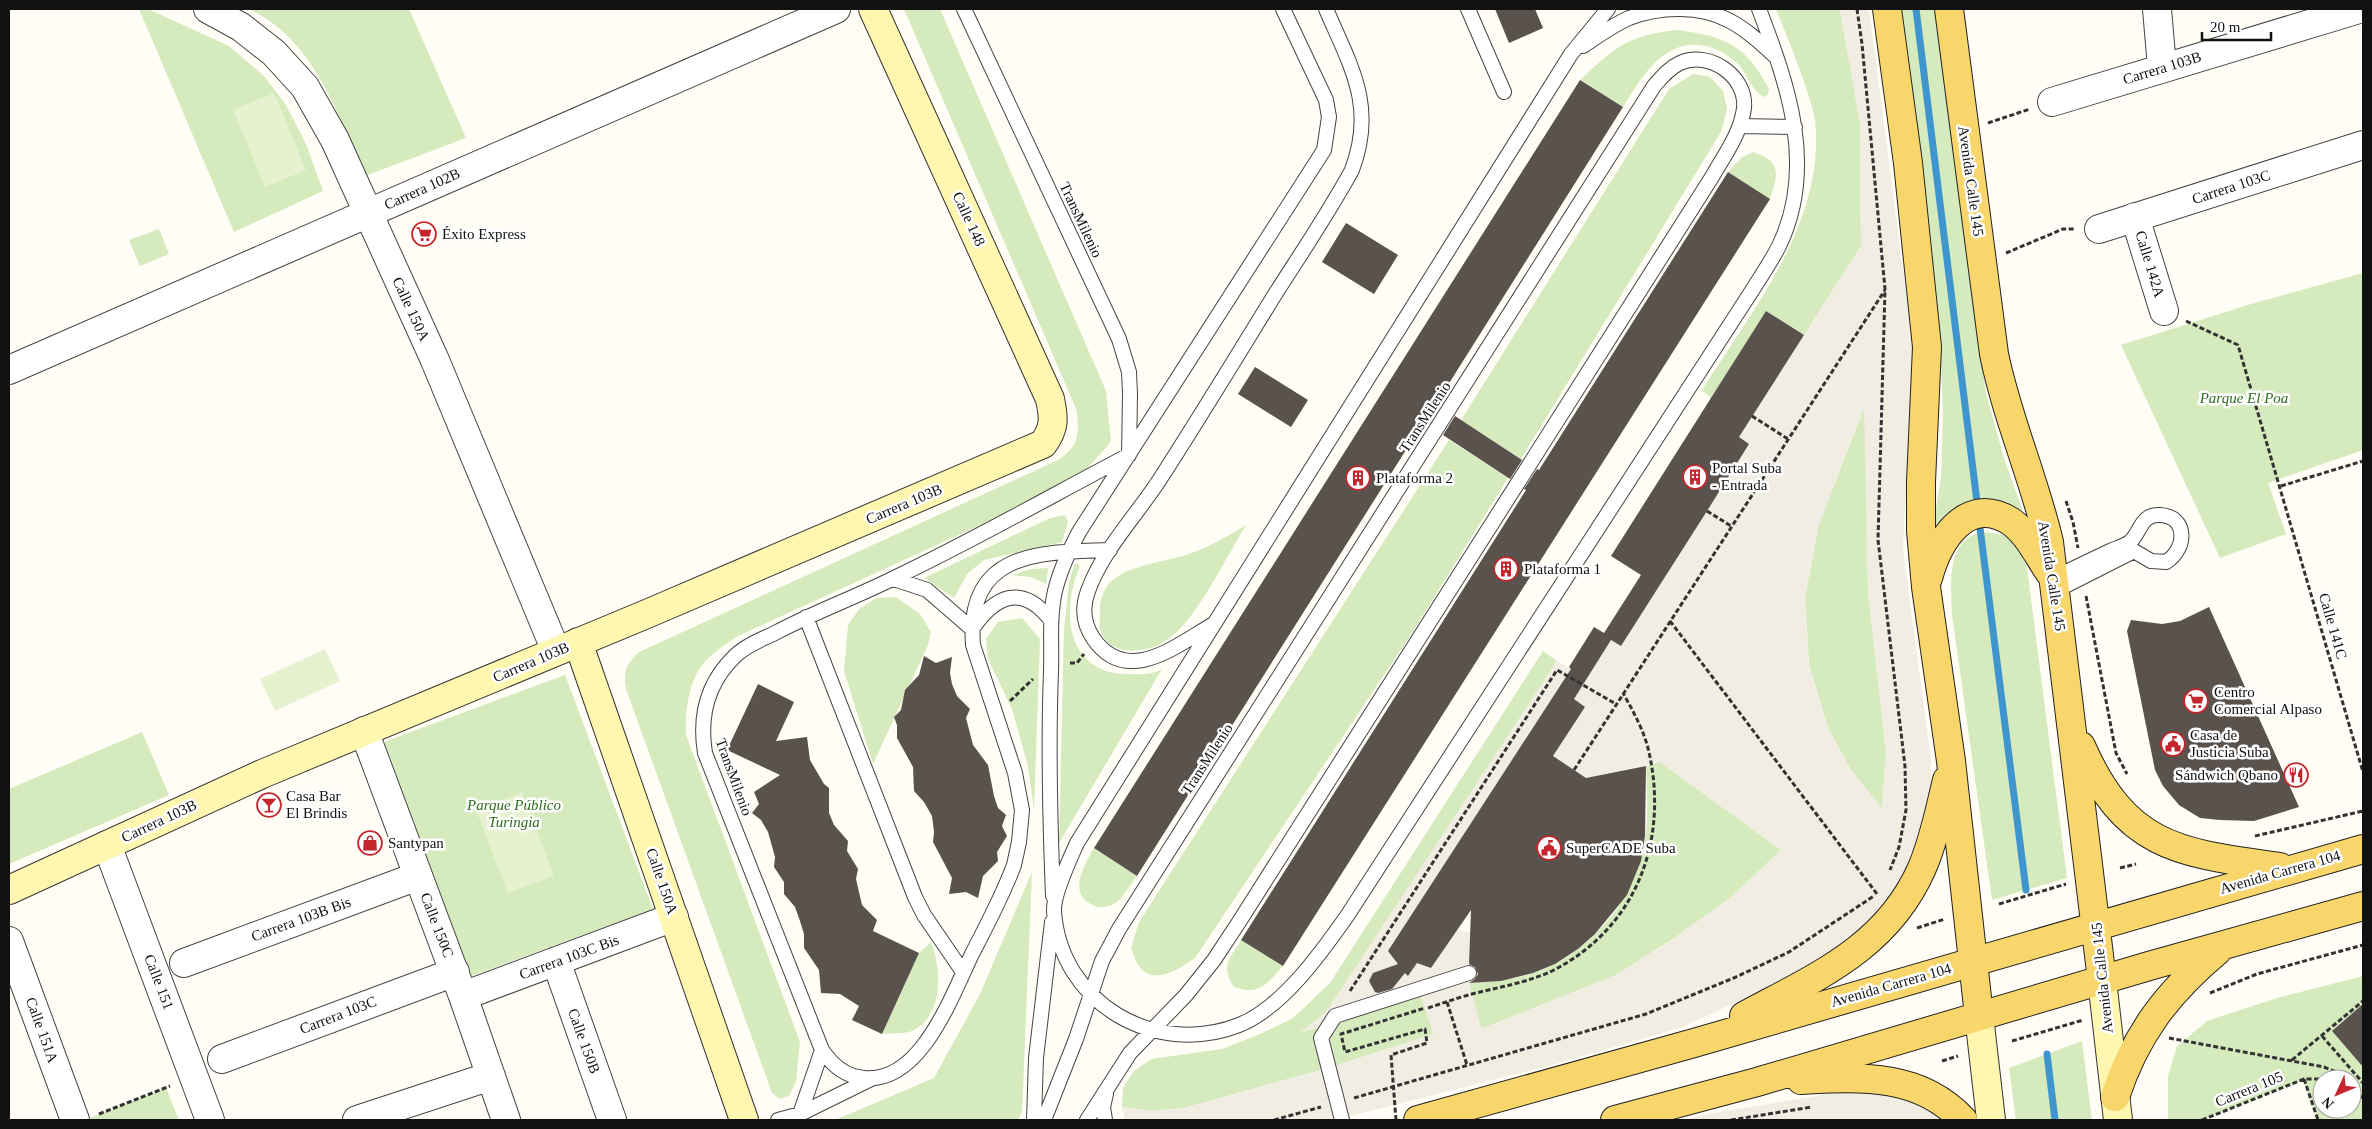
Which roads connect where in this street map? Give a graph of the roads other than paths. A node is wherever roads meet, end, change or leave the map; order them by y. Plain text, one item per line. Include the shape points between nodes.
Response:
1 (208, 9) edge
2 (836, 9) edge
3 (873, 9) edge
4 (964, 9) edge
5 (1283, 9) edge
6 (1468, 9) edge
7 (1608, 9) edge
8 (1758, 9) edge
9 (1887, 9) edge
10 (1949, 9) edge
11 (2157, 9) edge
12 (2358, 9) edge
13 (1329, 10) edge
14 (1571, 54) junction
15 (1778, 59) junction
16 (2162, 67) junction
17 (1504, 92) dead end
18 (2052, 102) road end
19 (1740, 126) junction
20 (1795, 127) junction
21 (2363, 145) edge
22 (367, 213) junction
23 (2135, 217) junction
24 (2099, 230) road end
25 (2164, 311) road end
26 (9, 370) edge
27 (1051, 432) joint
28 (1129, 455) junction
29 (1110, 550) junction
30 (1069, 551) junction
31 (2082, 571) junction
32 (894, 578) junction
33 (2055, 584) junction
34 (1926, 587) junction
35 (806, 617) junction
36 (1050, 619) junction
37 (1215, 624) junction
38 (972, 629) junction
39 (567, 647) junction
40 (2072, 726) junction
41 (364, 731) junction
42 (1951, 761) junction
43 (107, 845) junction
44 (2363, 849) edge
45 (2289, 869) junction
46 (418, 876) junction
47 (9, 890) edge
48 (2363, 906) edge
49 (1054, 909) junction
50 (674, 917) junction
51 (2096, 925) junction
52 (9, 941) edge
53 (2224, 946) junction
54 (1973, 961) junction
55 (556, 962) junction
56 (184, 963) dead end
57 (963, 972) junction
58 (1469, 973) dead end
59 (2102, 980) junction
60 (459, 984) junction
61 (1090, 995) junction
62 (1979, 1016) junction
63 (1151, 1029) junction
64 (1694, 1043) junction
65 (822, 1050) junction
66 (222, 1059) dead end
67 (491, 1076) junction
68 (871, 1079) junction
69 (1757, 1082) junction
70 (1109, 1083) junction
71 (2116, 1109) edge
72 (800, 1114) junction
73 (84, 1118) edge
74 (210, 1120) edge
75 (357, 1120) edge
76 (506, 1120) edge
77 (612, 1120) edge
78 (744, 1120) edge
79 (778, 1120) edge
80 (1034, 1120) edge
81 (1044, 1120) edge
82 (1087, 1120) edge
83 (1104, 1120) edge
84 (1342, 1120) edge
85 (1418, 1120) edge
86 (1615, 1120) edge
87 (1963, 1120) edge
88 (1991, 1120) edge

1 - 22 street, Calle 150A via 241,27 274,53 305,87 335,140
2 - 22 street, Carrera 102B
3 - 27 street, Calle 148 via 1050,399 1053,415
4 - 28 lane, TransMilenio via 1119,339 1129,372
5 - 28 lane, TransMilenio via 1326,100 1329,117 1324,150
6 - 17 lane
7 - 14 lane, TransMilenio
8 - 15 lane, TransMilenio
9 - 34 main road via 1909,172 1927,347 1921,482
10 - 33 main road, Avenida Calle 145 via 1994,354 2001,389 2042,509
11 - 16 street
12 - 16 street, Carrera 103B
13 - 29 lane, TransMilenio via 1361,96 1362,134 1352,170 1161,478
14 - 15 lane, TransMilenio via 1629,18 1672,9 1698,11 1731,21
14 - 37 lane, TransMilenio
15 - 20 lane, TransMilenio
16 - 18 street, Carrera 103B
19 - 20 lane
19 - 61 lane, TransMilenio via 1744,106 1742,91 1723,67 1696,59 1680,63 1666,72 1654,86 1142,891 1102,962
19 - 63 lane, TransMilenio via 1701,194 1239,922 1186,995
20 - 63 lane, TransMilenio via 1799,154 1796,187 1779,246 1317,958 1266,1008 1240,1024 1194,1035
21 - 23 street, Carrera 103C
22 - 26 street, Carrera 102B
22 - 39 street, Calle 150A
23 - 24 street, Carrera 103C
23 - 25 street, Calle 142A
27 - 39 street, Carrera 103B via 1043,444
28 - 30 lane, TransMilenio
28 - 32 lane, TransMilenio
29 - 30 lane, TransMilenio
29 - 37 lane, TransMilenio via 1093,579 1084,604 1088,629 1106,651 1139,662 1155,658
30 - 36 lane, TransMilenio via 1061,570
30 - 38 lane, TransMilenio via 1020,559 997,572 980,591
31 - 31 lane via 2134,551 2151,561 2166,562 2180,549 2181,530 2167,516 2151,516 2139,526 2130,542
31 - 33 lane
32 - 35 lane, TransMilenio
32 - 38 lane via 926,590
33 - 34 main road via 2021,531 2000,517 1980,514 1956,524 1932,562
33 - 40 main road, Avenida Calle 145
34 - 42 main road
35 - 57 lane via 915,897
35 - 65 lane, TransMilenio via 743,650 722,670 711,688 702,731 705,753
36 - 38 lane via 1039,606 1027,599 1014,597 993,604
36 - 49 lane, TransMilenio via 1050,822
37 - 49 lane, TransMilenio via 1077,844
38 - 57 lane, TransMilenio via 978,662 1015,773 1022,810 1014,865
39 - 41 street, Carrera 103B
39 - 50 street, Calle 150A
40 - 45 main road via 2100,783 2123,814 2137,826 2165,843 2199,855
40 - 51 main road, Avenida Calle 145
41 - 43 street, Carrera 103B
41 - 46 street, Calle 150C
42 - 54 main road
42 - 64 main road via 1922,868 1897,911 1882,929 1835,967
43 - 47 street, Carrera 103B
43 - 74 street, Calle 151
44 - 45 main road, Avenida Carrera 104
45 - 51 main road, Avenida Carrera 104
46 - 56 street, Carrera 103B Bis
46 - 60 street, Calle 150C
48 - 53 main road
49 - 61 lane, TransMilenio via 1067,964
49 - 80 lane, TransMilenio via 1036,1058
50 - 55 street, Carrera 103C Bis
50 - 78 street, Calle 150A
51 - 54 main road, Avenida Carrera 104
51 - 59 main road, Avenida Calle 145
52 - 73 street, Calle 151A
53 - 59 main road
53 - 71 main road via 2188,975 2157,1010 2128,1061
54 - 62 main road
54 - 64 main road, Avenida Carrera 104
55 - 60 street, Carrera 103C Bis
55 - 77 street, Calle 150B
57 - 68 lane, TransMilenio via 942,1017 910,1061 896,1071
58 - 84 lane via 1334,1016 1321,1038
59 - 62 main road
59 - 71 street, Avenida Calle 145
60 - 66 street, Carrera 103C
60 - 67 street, Calle 150C
61 - 63 lane, TransMilenio via 1130,1022
61 - 81 lane, TransMilenio
62 - 69 main road
62 - 88 street
63 - 70 lane, TransMilenio
64 - 85 main road, Avenida Carrera 104
65 - 68 lane, TransMilenio via 841,1071 856,1078
65 - 72 lane
67 - 75 street
67 - 76 street, Calle 150C
68 - 72 lane, TransMilenio
69 - 86 main road
69 - 87 main road via 1893,1080 1933,1095
70 - 82 lane, TransMilenio
70 - 83 lane, TransMilenio
72 - 79 lane, TransMilenio

